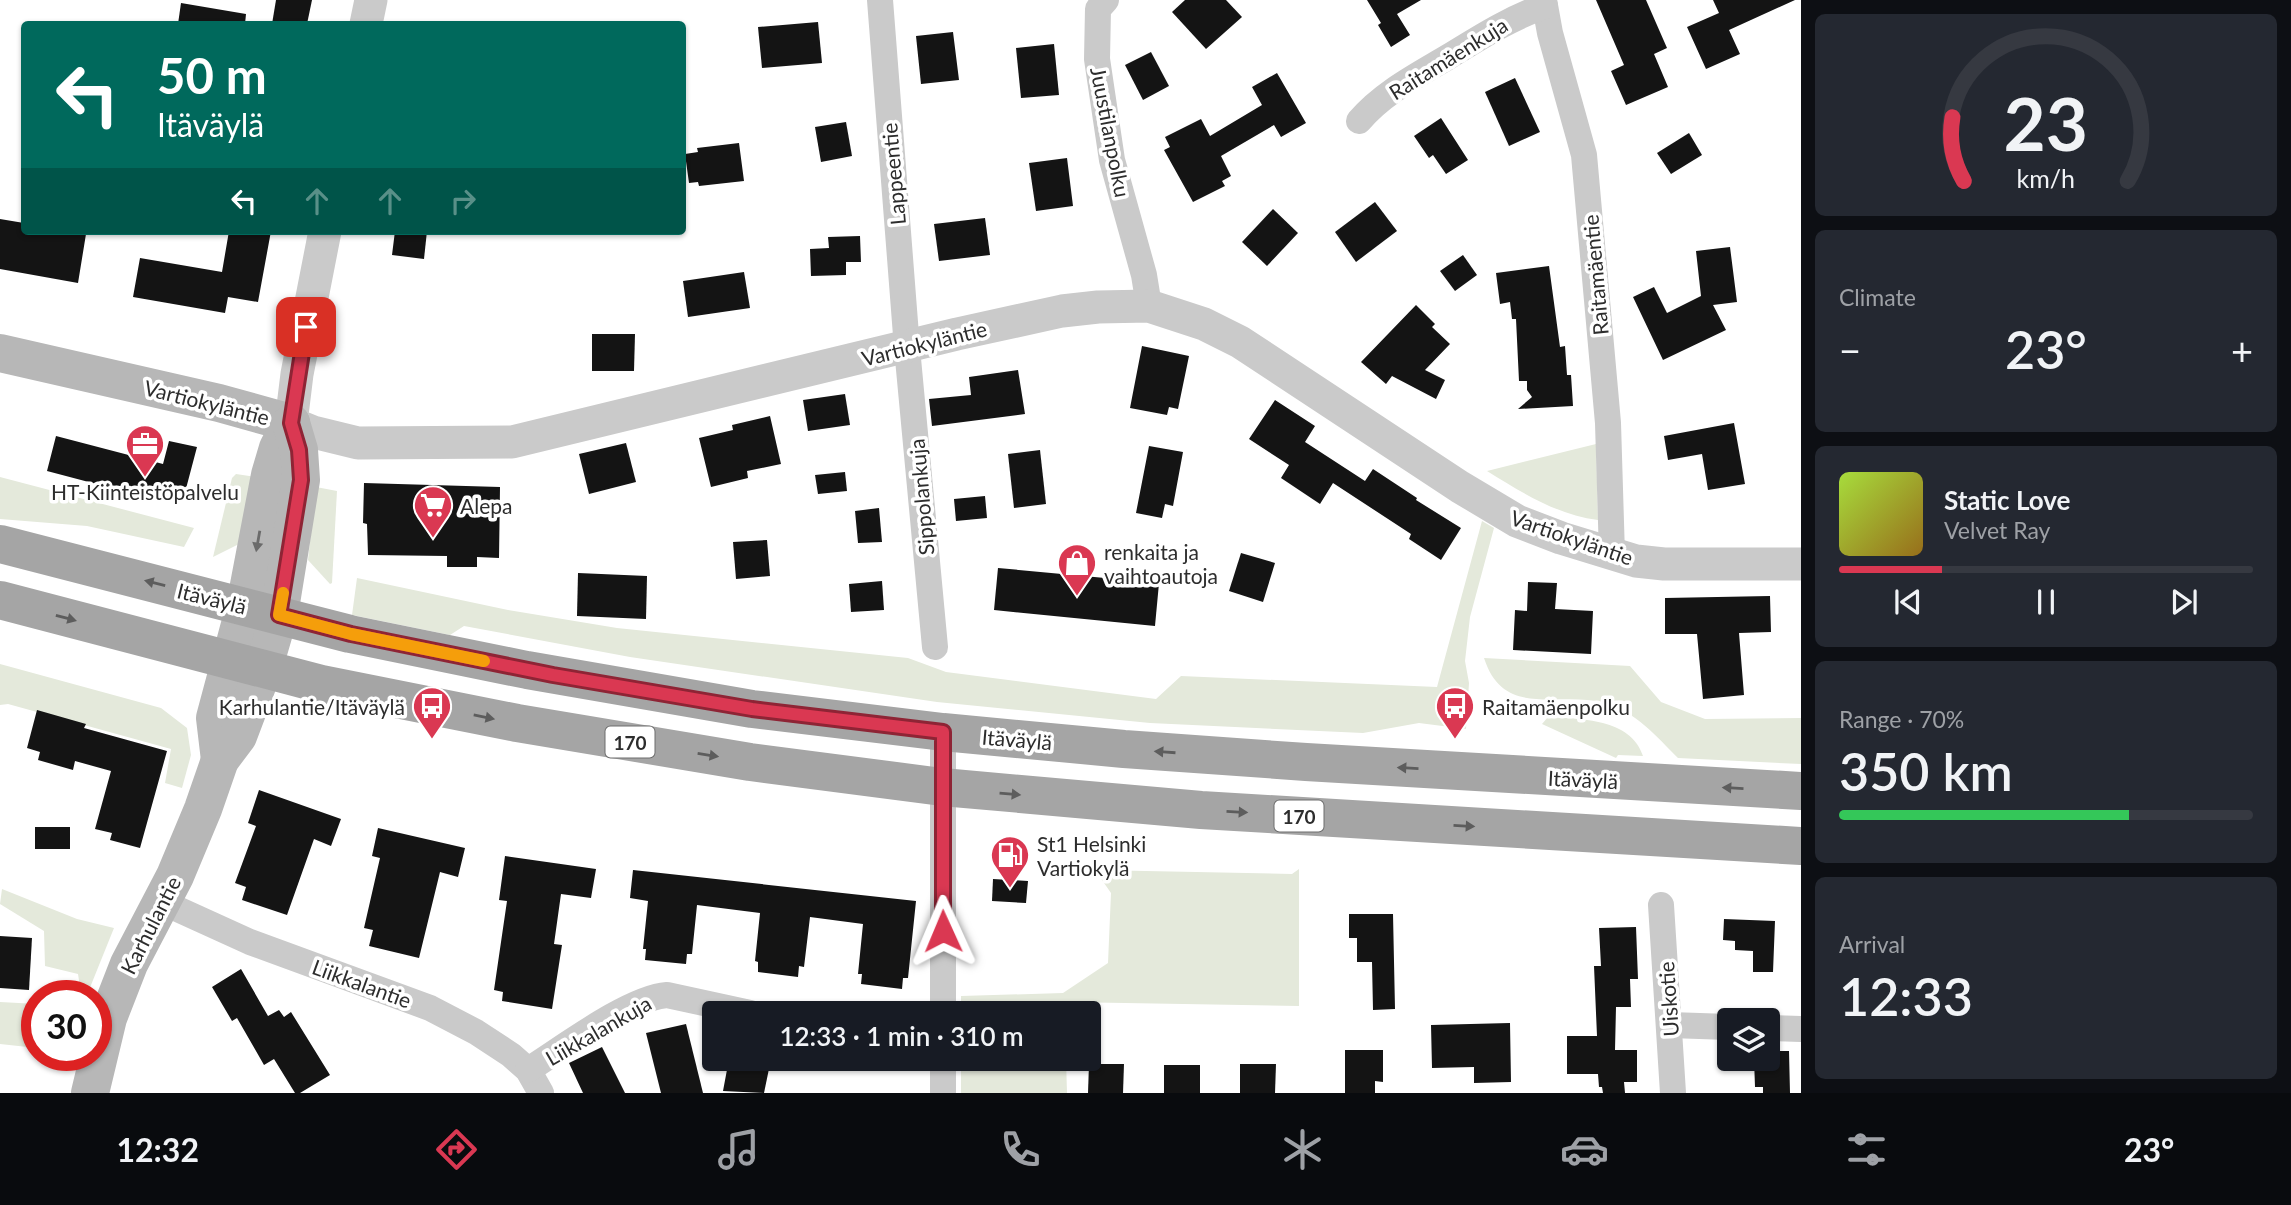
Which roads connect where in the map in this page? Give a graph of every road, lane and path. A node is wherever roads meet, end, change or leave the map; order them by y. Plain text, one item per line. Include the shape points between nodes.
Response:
1 (371, 0) edge
2 (880, 0) edge
3 (1106, 0) edge
4 (1544, 3) edge
5 (367, 21) edge
6 (1359, 121) dead end
7 (324, 235) edge
8 (1149, 306) junction
9 (907, 348) junction
10 (0, 353) edge
11 (291, 423) junction
12 (0, 544) edge
13 (1612, 555) junction
14 (1801, 564) edge
15 (0, 600) edge
16 (262, 611) junction
17 (935, 647) dead end
18 (247, 666) junction
19 (943, 732) junction
20 (942, 787) junction
21 (1801, 791) edge
22 (1801, 846) edge
23 (162, 902) junction
24 (1661, 905) dead end
25 (943, 1001) edge
26 (702, 1003) edge
27 (1670, 1025) junction
28 (1717, 1027) edge
29 (1780, 1028) edge
30 (1801, 1029) edge
31 (528, 1070) junction
32 (943, 1071) edge
33 (90, 1093) edge
34 (541, 1093) edge
35 (943, 1093) edge
36 (1673, 1093) edge

1 - 5 street
2 - 9 street, Lappeentie
3 - 8 street, Juustilanpolku via 1098,9 1097,59 1112,160
4 - 6 street, Raitamäenkuja via 1400,86
4 - 13 street, Raitamäentie via 1584,155 1608,423
7 - 11 street
8 - 9 street, Vartiokyläntie via 1098,306 1062,312
8 - 13 street, Vartiokyläntie via 1240,342 1507,516
9 - 11 street, Vartiokyläntie via 512,442 358,443
9 - 17 street, Sippolankuja
10 - 11 main road, Vartiokyläntie
11 - 16 main road, Karhulantie via 270,475
16 -> 12 main road, Itäväylä
13 - 14 street, Vartiokyläntie via 1664,564
15 -> 18 main road, 170
16 - 18 main road, Karhulantie
16 - 19 main road, Itäväylä via 540,672 752,709
18 -> 20 main road, 170 via 517,723 750,762
18 - 23 main road, Karhulantie via 238,736 220,760
19 - 20 street
21 -> 19 main road, Itäväylä via 1306,762
20 -> 22 main road, 170 via 1200,810
20 - 25 street
23 - 31 street, Liikkalantie via 250,942 430,1008 512,1055
23 - 33 main road, Karhulantie via 124,975
24 - 27 street, Uiskotie
26 - 31 street, Liikkalankuja via 655,996 618,1013
27 - 28 street
27 - 36 street, Uiskotie
29 - 30 street
31 - 34 street, Liikkalantie
32 - 35 street

